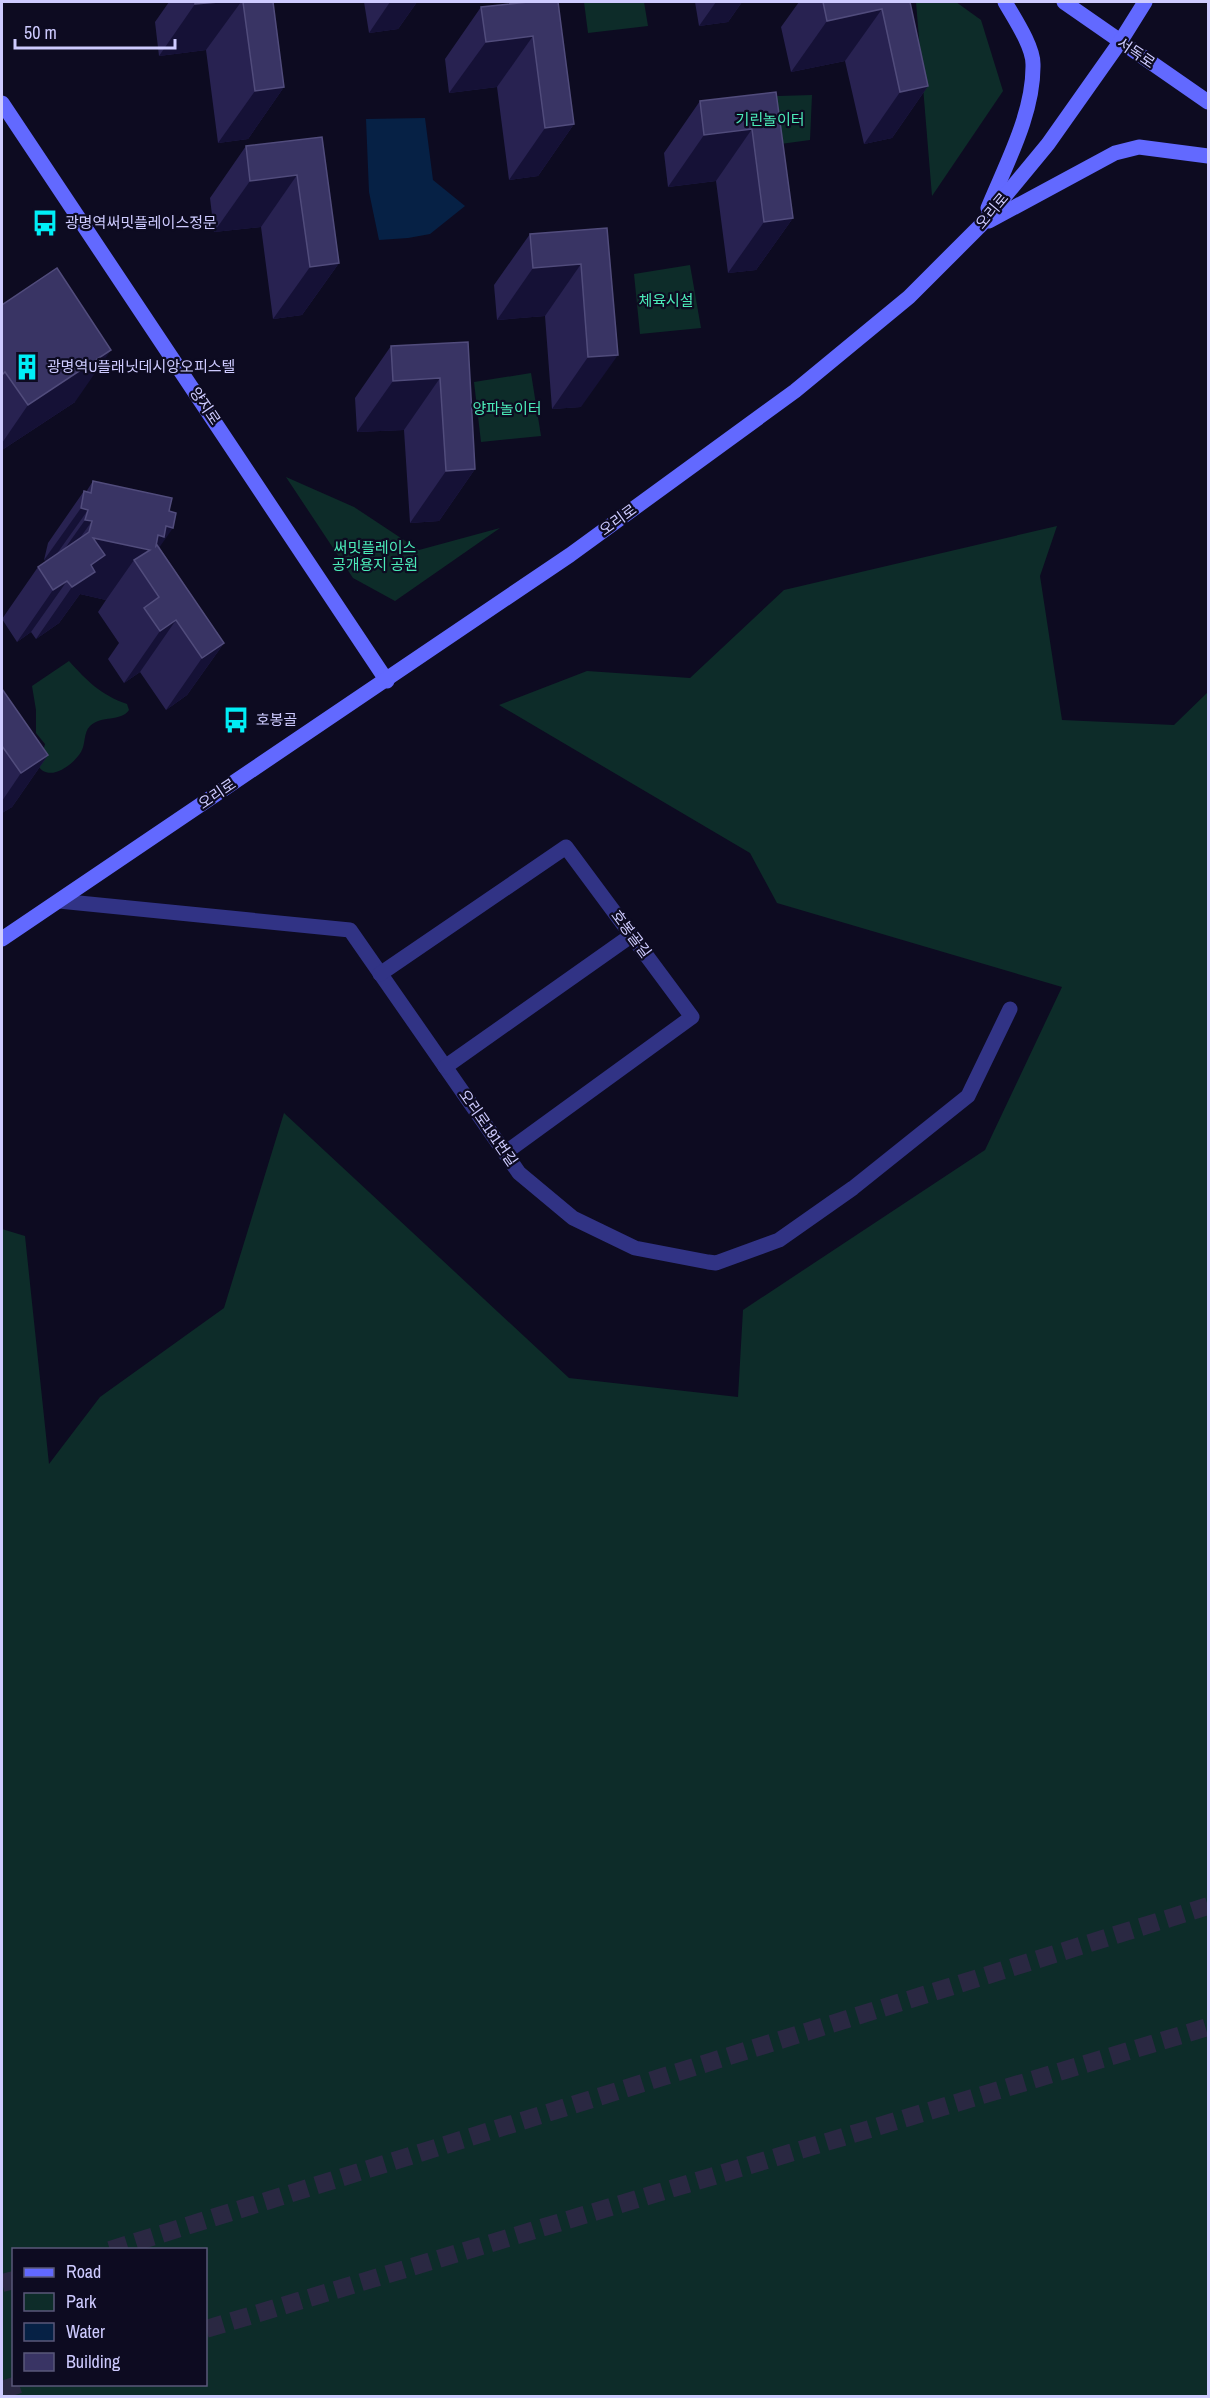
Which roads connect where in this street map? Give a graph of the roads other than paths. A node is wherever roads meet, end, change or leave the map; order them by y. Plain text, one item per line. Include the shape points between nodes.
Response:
1 (1005, 2) edge
2 (1064, 2) edge
3 (1145, 2) edge
4 (1120, 42) junction
5 (1209, 102) edge
6 (2, 103) edge
7 (1209, 156) edge
8 (981, 225) junction
9 (387, 681) junction
10 (59, 901) junction
11 (632, 935) junction
12 (2, 939) edge
13 (380, 974) junction
14 (1010, 1009) dead end
15 (445, 1067) junction
16 (505, 1153) junction

1 - 8 main road via 1034,62 1026,117
2 - 4 main road, 서독로
3 - 4 main road, 오리로
4 - 5 main road, 서독로
4 - 8 main road, 오리로 via 1048,144
6 - 9 main road, 양지로
7 - 8 main road via 1139,147 1114,153
8 - 9 main road, 오리로 via 909,297 795,391 570,555
9 - 10 main road, 오리로
10 - 12 main road, 오리로
10 - 13 street, 오리로191번길 via 350,930
11 - 13 street, 호봉골길 via 566,847
11 - 15 street
11 - 16 street, 호봉골길 via 692,1017
13 - 15 street, 오리로191번길
14 - 16 street, 오리로191번길 via 968,1096 853,1188 779,1240 716,1263 635,1248 573,1218 519,1173
15 - 16 street, 오리로191번길

